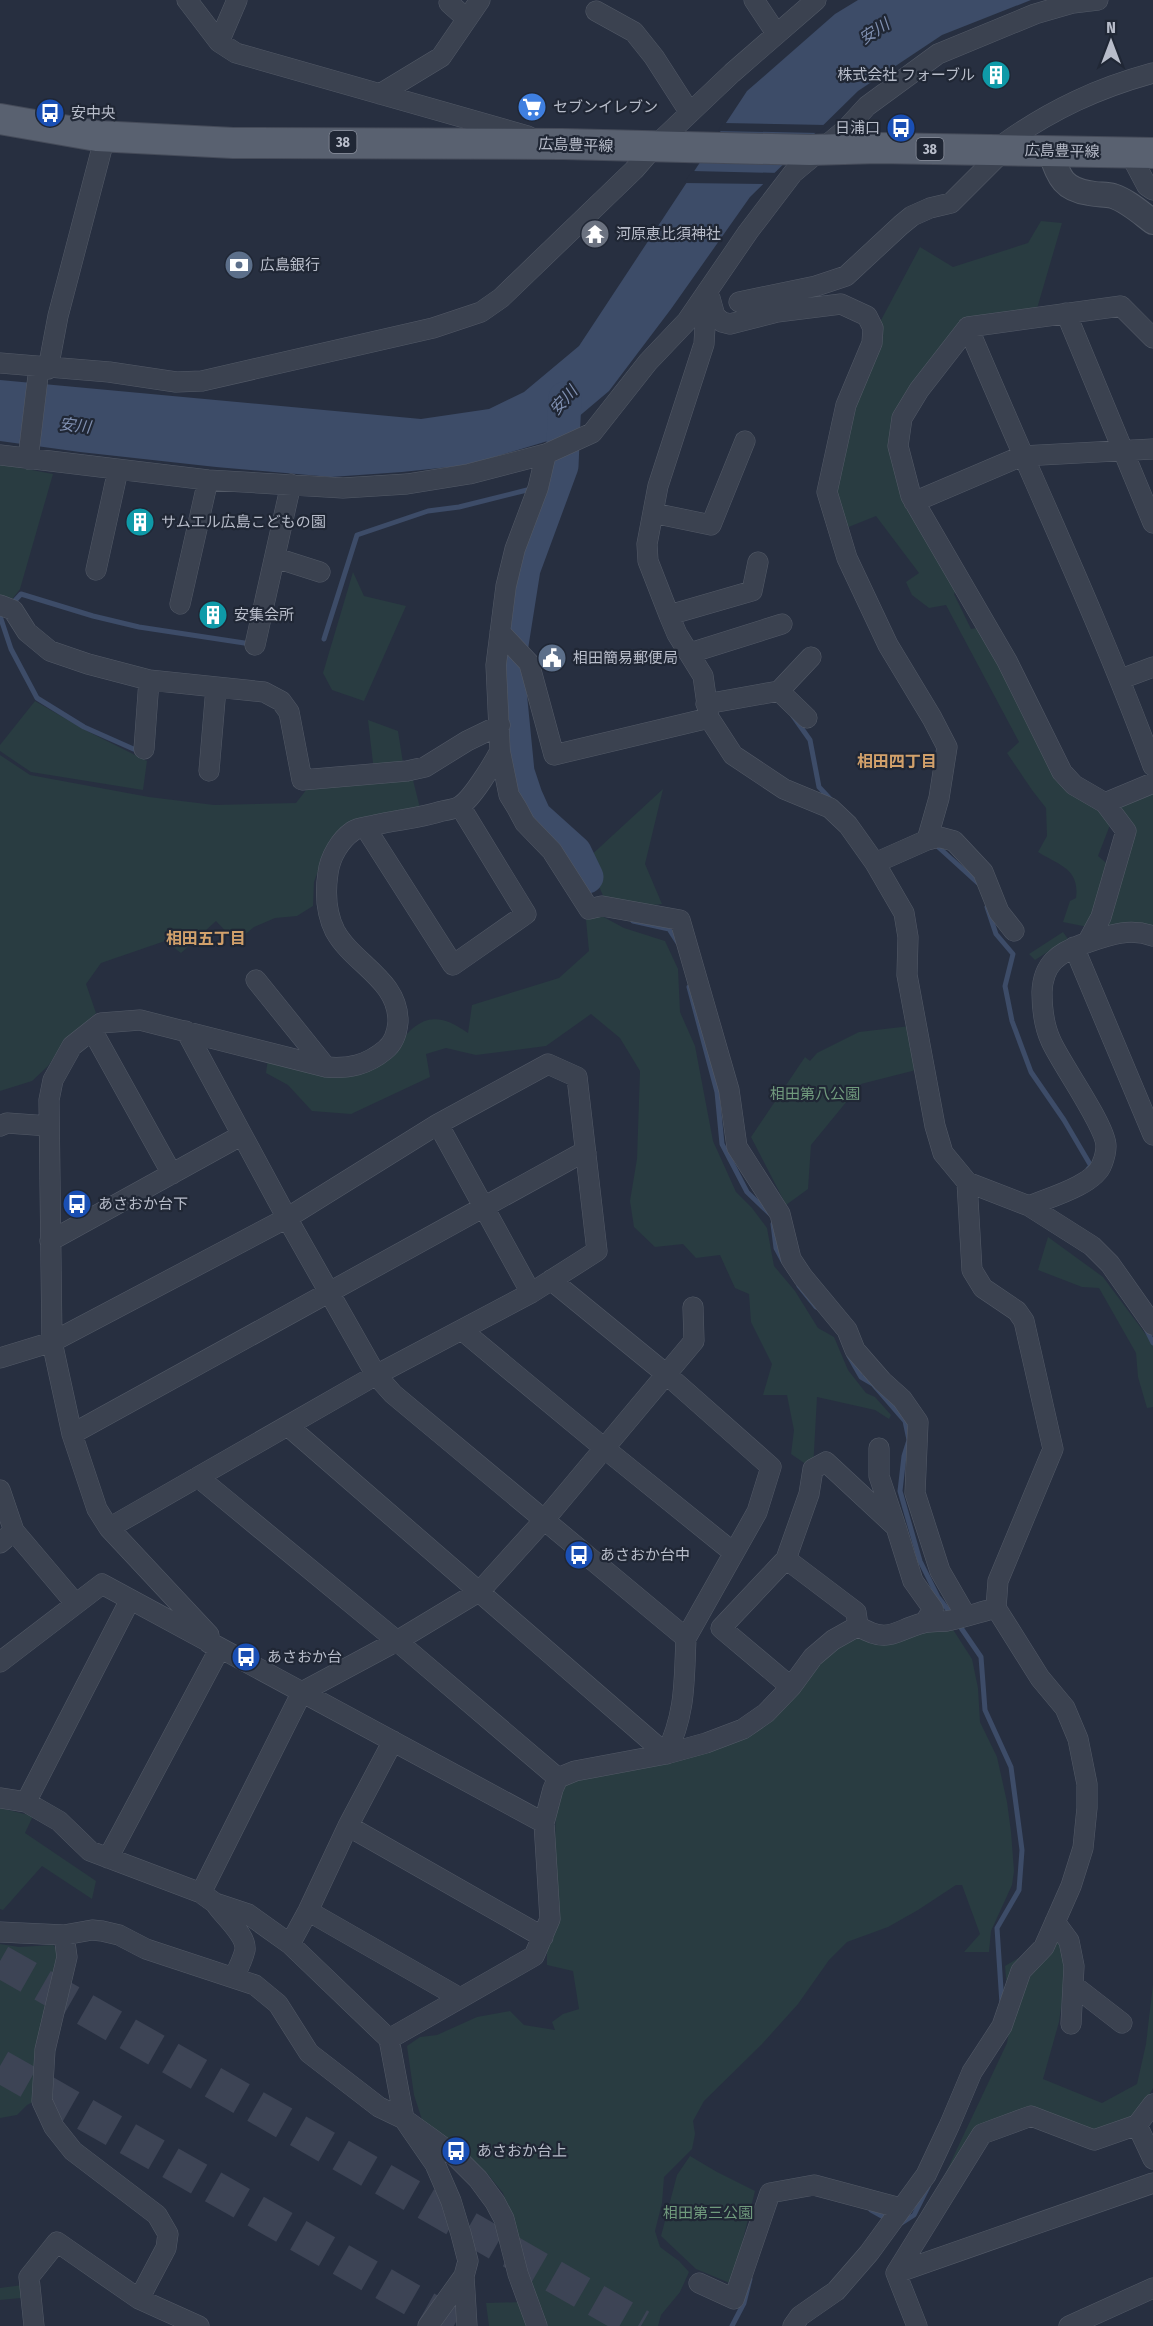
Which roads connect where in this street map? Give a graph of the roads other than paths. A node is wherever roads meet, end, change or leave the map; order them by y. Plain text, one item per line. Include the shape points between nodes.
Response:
1 (187, 0) edge
2 (237, 0) edge
3 (480, 0) edge
4 (754, 0) edge
5 (816, 0) edge
6 (1098, 0) edge
7 (449, 3) dead end
8 (596, 11) dead end
9 (467, 19) junction
10 (776, 33) junction
11 (219, 42) junction
12 (1153, 73) edge
13 (380, 94) junction
14 (690, 113) junction
15 (0, 119) edge
16 (563, 144) junction
17 (654, 147) junction
18 (102, 148) dead end
19 (816, 150) junction
20 (1004, 150) junction
21 (1050, 152) junction
22 (1141, 153) edge
23 (1153, 190) edge
24 (1153, 222) edge
25 (707, 290) junction
26 (739, 302) dead end
27 (1066, 314) junction
28 (968, 327) junction
29 (1153, 338) edge
30 (0, 364) edge
31 (43, 372) junction
32 (745, 441) dead end
33 (1153, 449) edge
34 (1123, 452) junction
35 (546, 454) junction
36 (0, 455) edge
37 (1022, 456) junction
38 (28, 459) junction
39 (118, 470) junction
40 (208, 480) junction
41 (291, 484) junction
42 (914, 502) junction
43 (653, 513) junction
44 (1153, 523) edge
45 (276, 558) junction
46 (758, 562) dead end
47 (96, 570) dead end
48 (320, 572) dead end
49 (180, 604) dead end
50 (0, 605) edge
51 (669, 615) junction
52 (782, 624) dead end
53 (508, 640) junction
54 (255, 645) dead end
55 (690, 653) junction
56 (811, 657) dead end
57 (1153, 667) edge
58 (149, 680) junction
59 (1121, 680) junction
60 (216, 688) junction
61 (779, 691) junction
62 (708, 711) junction
63 (807, 718) dead end
64 (500, 725) junction
65 (144, 749) dead end
66 (500, 751) junction
67 (1153, 766) edge
68 (209, 771) dead end
69 (1153, 783) edge
70 (1106, 803) junction
71 (460, 806) junction
72 (364, 827) junction
73 (927, 840) junction
74 (875, 863) junction
75 (1014, 931) dead end
76 (1153, 936) edge
77 (1080, 945) junction
78 (256, 980) dead end
79 (92, 1030) junction
80 (186, 1031) junction
81 (326, 1067) junction
82 (438, 1124) junction
83 (0, 1126) edge
84 (50, 1126) junction
85 (242, 1135) junction
86 (1153, 1135) edge
87 (586, 1153) junction
88 (172, 1173) junction
89 (967, 1182) junction
90 (1029, 1206) junction
91 (484, 1207) junction
92 (287, 1218) junction
93 (50, 1241) junction
94 (551, 1280) junction
95 (330, 1293) junction
96 (531, 1293) junction
97 (693, 1307) dead end
98 (1153, 1326) edge
99 (463, 1330) junction
100 (52, 1342) junction
101 (0, 1358) edge
102 (666, 1374) junction
103 (376, 1375) junction
104 (288, 1426) junction
105 (72, 1434) junction
106 (604, 1448) junction
107 (879, 1448) dead end
108 (198, 1477) junction
109 (0, 1490) edge
110 (545, 1519) junction
111 (896, 1527) junction
112 (110, 1528) junction
113 (7, 1537) edge
114 (735, 1553) junction
115 (786, 1559) junction
116 (480, 1592) junction
117 (130, 1600) junction
118 (75, 1603) junction
119 (996, 1608) junction
120 (966, 1616) junction
121 (925, 1622) junction
122 (858, 1626) junction
123 (686, 1638) junction
124 (397, 1641) junction
125 (215, 1645) junction
126 (0, 1662) edge
127 (791, 1686) junction
128 (302, 1692) junction
129 (393, 1741) junction
130 (666, 1754) junction
131 (558, 1778) junction
132 (0, 1798) edge
133 (26, 1802) junction
134 (544, 1823) junction
135 (348, 1826) junction
136 (108, 1858) junction
137 (208, 1898) junction
138 (308, 1911) junction
139 (1055, 1922) junction
140 (0, 1932) edge
141 (64, 1935) junction
142 (543, 1937) junction
143 (290, 1944) junction
144 (234, 1977) junction
145 (1073, 1985) junction
146 (460, 1998) junction
147 (1122, 2023) dead end
148 (1071, 2024) dead end
149 (389, 2038) junction
150 (1153, 2104) edge
151 (404, 2119) junction
152 (1137, 2125) junction
153 (1153, 2158) edge
154 (1153, 2183) edge
155 (900, 2208) junction
156 (896, 2273) junction
157 (464, 2276) junction
158 (699, 2283) dead end
159 (1153, 2288) edge
160 (139, 2299) junction
161 (34, 2326) edge
162 (200, 2326) edge
163 (428, 2326) edge
164 (467, 2326) edge
165 (537, 2326) edge
166 (793, 2326) edge
167 (916, 2326) edge
168 (1069, 2326) edge

1 - 11 street
2 - 11 street
3 - 9 street
4 - 10 street
5 - 10 street
6 - 19 street via 1035,14 938,54 867,106 846,129
7 - 9 street
8 - 14 street via 633,32
9 - 13 street via 441,57
10 - 14 street
11 - 13 street via 236,53
12 - 20 street via 1068,103 1006,142
13 - 16 street
14 - 17 street
15 - 16 main road, 広島豊平線 / 38 via 117,138 233,143
16 - 17 main road, 広島豊平線 / 38
17 - 19 main road, 広島豊平線 / 38
17 - 31 street via 501,298 481,312 433,328 202,381 176,382 109,372 77,378
18 - 31 street
19 - 20 main road, 広島豊平線 / 38
19 - 25 street via 793,173
20 - 21 main road, 広島豊平線 / 38
20 - 26 street via 951,203 907,220 846,276
21 - 22 main road, 広島豊平線 / 38
21 - 24 street via 1066,186 1112,196
22 - 23 street via 1147,186
25 - 35 street via 687,321 648,362 592,433
25 - 43 street via 704,344 658,486
25 - 73 street via 715,316 730,324 777,312 841,304 867,316 873,328 872,343 846,405 827,492 851,568 888,645 947,747
27 - 28 street
27 - 29 street via 1121,306
27 - 34 street
28 - 37 street
28 - 42 street via 902,418 898,446
30 - 31 street
31 - 38 street
32 - 43 street via 711,525
33 - 34 street
34 - 37 street
34 - 44 street
35 - 41 street via 469,474 407,484 342,488
35 - 53 street via 506,586
36 - 38 street
37 - 42 street
37 - 59 street
38 - 39 street
39 - 40 street
39 - 47 street
40 - 41 street
40 - 49 street
41 - 45 street
42 - 70 street via 1007,660 1062,772
43 - 51 street via 648,561
45 - 48 street
45 - 54 street
46 - 51 street via 752,591
50 - 58 street via 13,610 27,632 50,651
51 - 55 street
52 - 55 street
53 - 62 street via 529,663 554,755
53 - 64 street via 496,665
55 - 62 street via 703,676
56 - 61 street
57 - 59 street
58 - 60 street
58 - 65 street
59 - 67 street
60 - 64 street via 264,692 281,700 289,712 302,780 425,767
60 - 68 street
61 - 62 street
61 - 63 street
62 - 74 street via 733,755 784,789 830,808 848,825
64 - 66 street
66 - 71 street via 487,774
66 - 120 street via 509,795 589,909 602,906 680,920 729,1090 737,1147 780,1214 791,1259 802,1277 847,1330 855,1350 902,1399 918,1422 915,1493 940,1571
69 - 70 street
70 - 77 street via 1126,831 1101,916
71 - 72 street
71 - 72 street via 526,914 453,964
72 - 81 street via 354,830 333,855 328,870 327,905 336,933 391,993 398,1029 393,1044 378,1056 346,1069
73 - 74 street
73 - 75 street via 939,837 954,841 983,872 999,912
74 - 89 street via 904,913 907,975 935,1126 943,1153
76 - 77 street via 1117,932
77 - 86 street
77 - 90 street via 1048,964 1042,982 1042,1008 1050,1039 1106,1144 1102,1166 1077,1186
78 - 81 street
79 - 80 street via 101,1023 140,1020
79 - 84 street via 72,1046 52,1080
79 - 88 street
80 - 81 street
80 - 85 street
82 - 87 street via 549,1064 577,1077
82 - 91 street
82 - 92 street
83 - 84 street
84 - 93 street
85 - 88 street
85 - 92 street
87 - 91 street
87 - 94 street via 597,1251
88 - 93 street
89 - 90 street
89 - 119 street via 972,1270 984,1288 1017,1311 1024,1321 1053,1449 998,1581
90 - 98 street via 1092,1246 1110,1264
91 - 95 street
91 - 96 street
92 - 95 street
92 - 100 street
93 - 100 street
94 - 96 street
94 - 102 street
95 - 103 street
95 - 105 street
96 - 99 street
97 - 102 street via 694,1341
99 - 103 street
99 - 106 street
100 - 101 street
100 - 105 street
102 - 106 street
102 - 114 street via 771,1467 757,1512
103 - 104 street
103 - 110 street via 393,1394
104 - 108 street
104 - 116 street
105 - 112 street via 97,1509
106 - 110 street
106 - 114 street
107 - 111 street via 879,1476
108 - 112 street
108 - 124 street
109 - 113 street
110 - 116 street
110 - 123 street
111 - 115 street via 826,1462 813,1469 809,1494
111 - 121 street via 913,1581 933,1609
112 - 125 street
113 - 118 street
114 - 123 street
115 - 122 street via 856,1612
115 - 127 street via 721,1628
116 - 124 street
116 - 130 street
117 - 118 street via 102,1584
117 - 125 street
117 - 133 street
118 - 126 street
119 - 120 street
119 - 139 street via 1040,1678 1065,1708 1078,1739 1087,1784 1083,1848
120 - 121 street
121 - 122 street via 885,1636
122 - 127 street via 813,1657
123 - 130 street via 681,1713
124 - 128 street
124 - 131 street
125 - 128 street
125 - 136 street
127 - 130 street via 766,1713 743,1729
128 - 129 street
128 - 137 street
129 - 134 street
129 - 135 street
130 - 131 street via 575,1771
131 - 134 street
132 - 133 street
133 - 136 street via 59,1821 90,1851
134 - 142 street via 550,1919
135 - 138 street
135 - 142 street
136 - 137 street
137 - 143 street via 248,1914
137 - 144 street via 241,1933 245,1949
138 - 143 street
138 - 146 street
139 - 145 street via 1069,1941
139 - 155 street via 1044,1947 1021,1971 1002,2026 972,2072 926,2175
140 - 141 street
141 - 144 street via 92,1930 111,1933 146,1949
141 - 160 street via 67,1957 45,2049 42,2101 54,2127 73,2151 157,2215 168,2234 166,2248
142 - 146 street via 534,1956
143 - 149 street
144 - 151 street via 255,1985 279,2004 309,2053 379,2107
145 - 147 street
145 - 148 street
146 - 149 street
149 - 151 street
150 - 152 street
151 - 157 street via 435,2164 451,2201 468,2261
151 - 165 street via 455,2156 495,2202 504,2219
152 - 153 street
152 - 156 street via 1094,2140 1030,2116 982,2134
154 - 156 street
155 - 158 street via 814,2185 770,2193 734,2298
155 - 166 street via 836,2291 800,2316
156 - 167 street
157 - 163 street
157 - 164 street
159 - 168 street
160 - 161 street via 57,2242 30,2277
160 - 162 street

